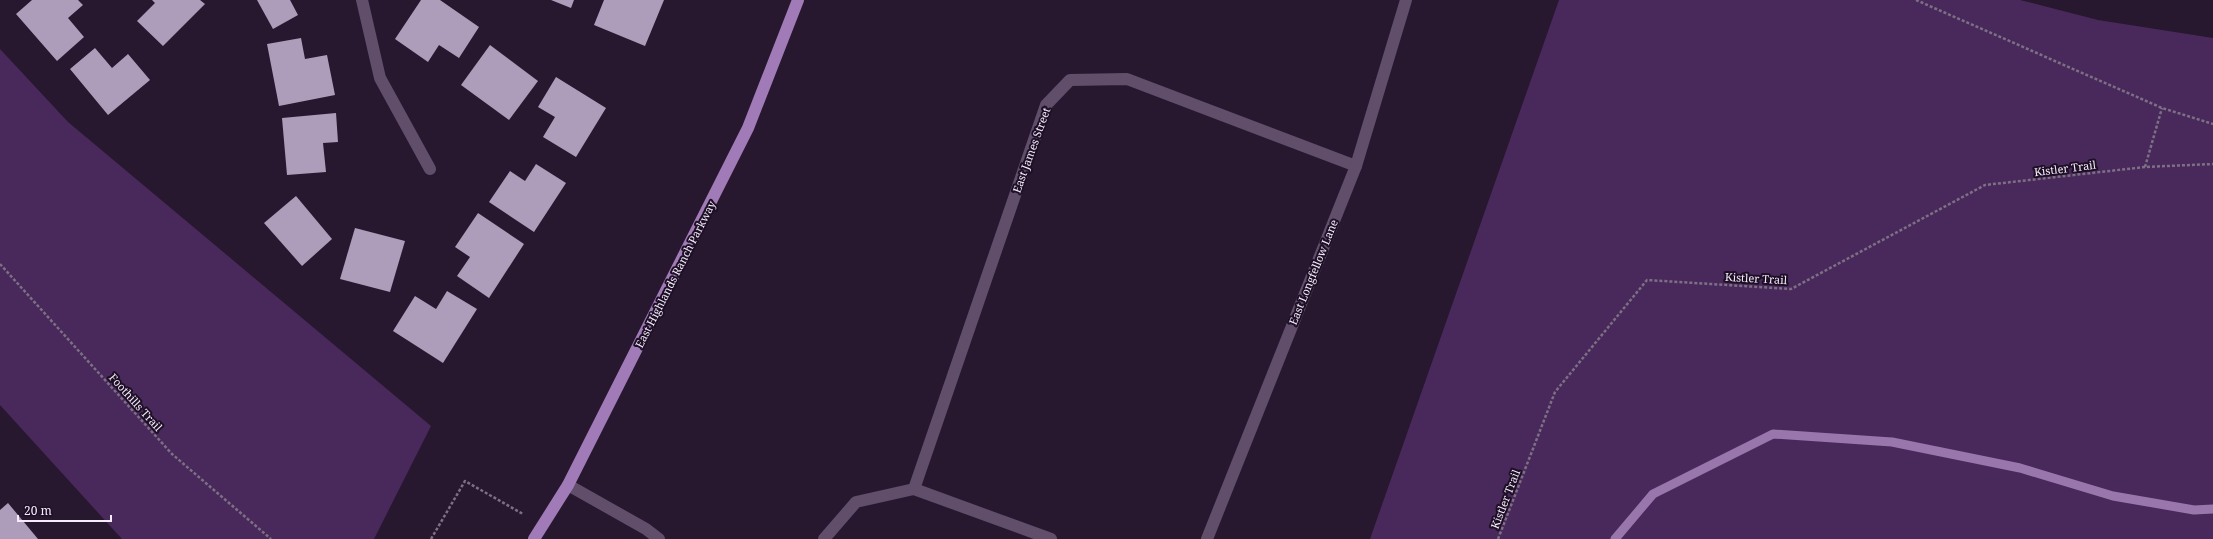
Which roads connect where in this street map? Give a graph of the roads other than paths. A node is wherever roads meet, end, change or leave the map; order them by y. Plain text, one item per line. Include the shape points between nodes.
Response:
1 (362, 0) edge
2 (798, 0) edge
3 (1406, 0) edge
4 (1356, 166) junction
5 (430, 168) dead end
6 (568, 485) junction
7 (914, 489) junction
8 (534, 539) edge
9 (659, 539) edge
10 (824, 539) edge
11 (1051, 539) edge
12 (1207, 539) edge

1 - 5 street via 380,78
2 - 6 main road, East Highlands Ranch Parkway via 748,128
3 - 4 street, East Longfellow Lane
4 - 7 street, East James Street via 1127,79 1070,80 1046,105
4 - 12 street, East Longfellow Lane
6 - 8 main road, East Highlands Ranch Parkway
6 - 9 street
7 - 10 street via 856,502
7 - 11 street

